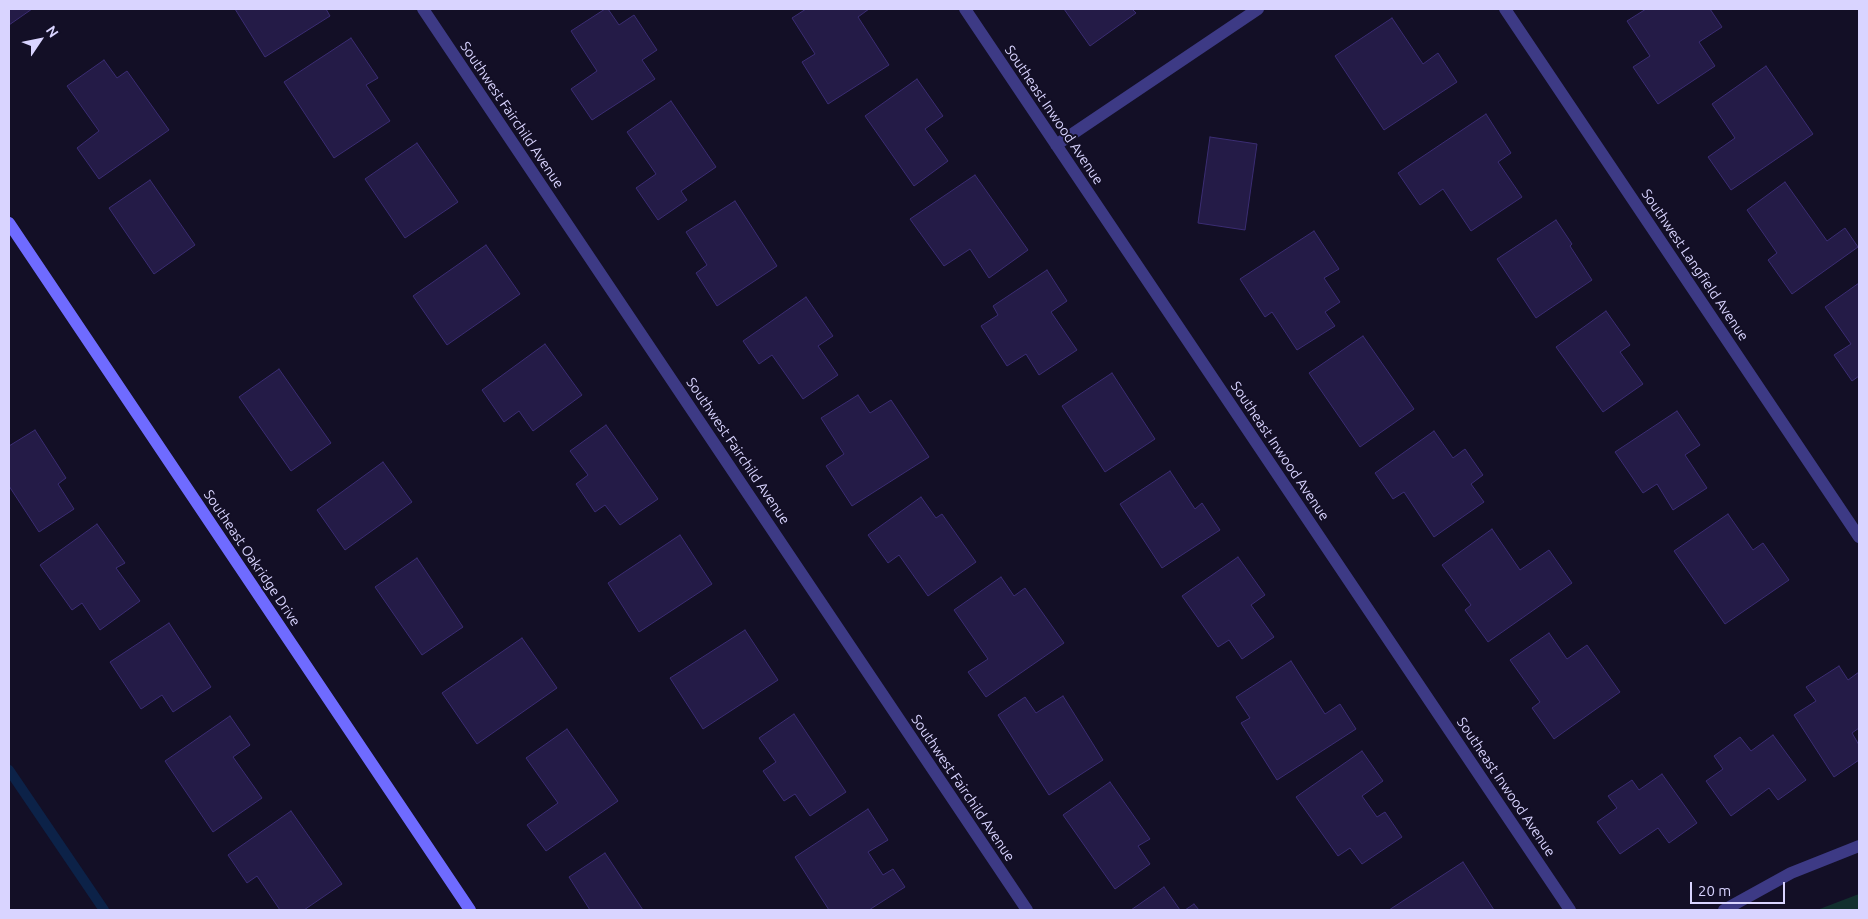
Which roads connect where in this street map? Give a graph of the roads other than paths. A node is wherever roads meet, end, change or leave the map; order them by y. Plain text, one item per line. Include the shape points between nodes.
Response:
1 (423, 9) edge
2 (964, 9) edge
3 (1258, 9) edge
4 (1505, 9) edge
5 (1056, 145) junction
6 (9, 223) edge
7 (1859, 538) edge
8 (1859, 846) edge
9 (470, 910) edge
10 (1027, 910) edge
11 (1570, 910) edge
12 (1724, 910) edge

1 - 10 street, Southwest Fairchild Avenue
2 - 5 street, Southeast Inwood Avenue
3 - 5 street
4 - 7 street, Southwest Langfield Avenue
5 - 11 street, Southeast Inwood Avenue
6 - 9 street, Southeast Oakridge Drive
8 - 12 street via 1791,873

